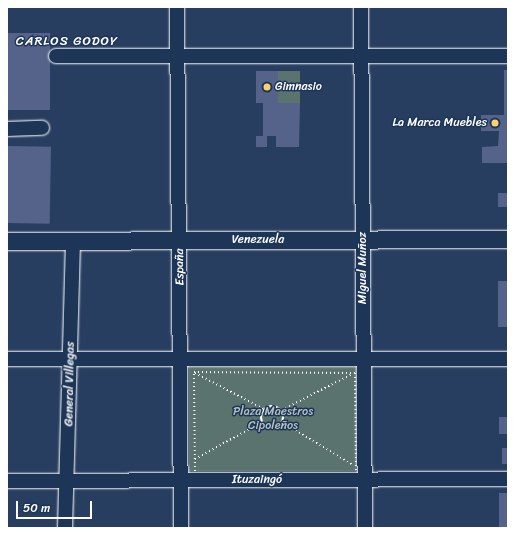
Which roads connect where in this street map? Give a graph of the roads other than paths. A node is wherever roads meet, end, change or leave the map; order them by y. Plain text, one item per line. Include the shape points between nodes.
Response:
1 (177, 7) edge
2 (361, 7) edge
3 (56, 56) dead end
4 (178, 56) junction
5 (362, 56) junction
6 (508, 56) edge
7 (42, 128) dead end
8 (7, 129) edge
9 (508, 239) edge
10 (363, 240) junction
11 (7, 241) edge
12 (73, 241) junction
13 (180, 241) junction
14 (7, 359) edge
15 (70, 359) junction
16 (181, 359) junction
17 (364, 359) junction
18 (508, 359) edge
19 (508, 479) edge
20 (7, 480) edge
21 (68, 480) junction
22 (181, 480) junction
23 (364, 480) junction
24 (66, 528) edge
25 (181, 528) edge
26 (365, 528) edge

1 - 4 street, España
2 - 5 street, Miguel Muñoz
3 - 4 street
4 - 5 street
4 - 13 street, España
5 - 6 street
5 - 10 street, Miguel Muñoz
7 - 8 street
9 - 10 main road, Venezuela
10 - 13 main road, Venezuela
10 - 17 street, Miguel Muñoz
11 - 12 main road, Venezuela
12 - 13 main road, Venezuela
12 - 15 street, General Villegas
13 - 16 street, España
14 - 15 street
15 - 16 street
15 - 21 street, General Villegas
16 - 17 street
16 - 22 street, España
17 - 18 street
17 - 23 street, Miguel Muñoz
19 - 23 street, Ituzaingó
20 - 21 street, Ituzaingó
21 - 22 street, Ituzaingó
21 - 24 street, General Villegas
22 - 23 street, Ituzaingó
22 - 25 street, España
23 - 26 street, Miguel Muñoz

